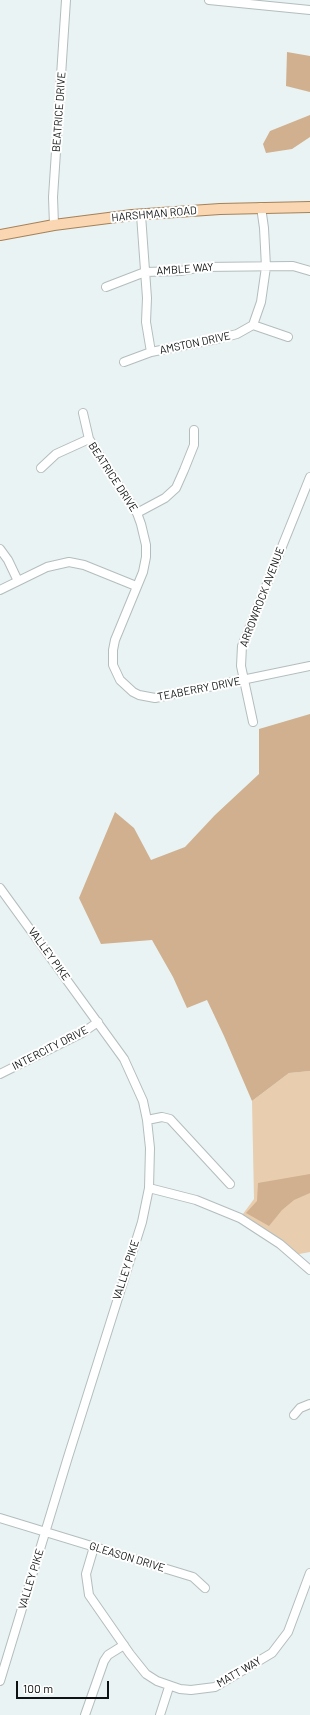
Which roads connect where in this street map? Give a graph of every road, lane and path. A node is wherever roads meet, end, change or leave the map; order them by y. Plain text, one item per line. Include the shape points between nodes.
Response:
1 (66, 0) edge
2 (209, 0) edge
3 (310, 10) edge
4 (261, 207) junction
5 (310, 207) edge
6 (141, 215) junction
7 (54, 225) junction
8 (0, 235) edge
9 (266, 267) junction
10 (310, 271) edge
11 (145, 272) junction
12 (106, 287) dead end
13 (253, 325) junction
14 (288, 337) dead end
15 (151, 352) junction
16 (124, 362) dead end
17 (83, 413) dead end
18 (194, 430) dead end
19 (89, 439) junction
20 (41, 468) dead end
21 (310, 477) edge
22 (137, 513) junction
23 (0, 549) edge
24 (18, 581) junction
25 (136, 586) junction
26 (0, 590) edge
27 (310, 666) edge
28 (244, 680) junction
29 (253, 722) dead end
30 (0, 888) edge
31 (98, 1022) junction
32 (0, 1074) edge
33 (147, 1120) junction
34 (230, 1184) dead end
35 (149, 1188) junction
36 (310, 1270) edge
37 (310, 1404) edge
38 (294, 1415) dead end
39 (0, 1518) edge
40 (45, 1532) junction
41 (94, 1547) junction
42 (310, 1573) edge
43 (205, 1588) dead end
44 (124, 1645) junction
45 (0, 1681) edge
46 (168, 1687) junction
47 (85, 1715) edge
48 (160, 1715) edge

1 - 7 street, BEATRICE DRIVE
2 - 3 street
4 - 5 main road, HARSHMAN ROAD
4 - 6 main road, HARSHMAN ROAD
4 - 9 street
6 - 7 main road, HARSHMAN ROAD
6 - 11 street
7 - 8 main road, HARSHMAN ROAD
9 - 10 street, AMBLE WAY via 293,266
9 - 11 street, AMBLE WAY via 203,267 180,271
9 - 13 street via 261,302
11 - 12 street, AMBLE WAY
11 - 15 street via 146,322
13 - 14 street
13 - 15 street, AMSTON DRIVE via 237,334
15 - 16 street, AMSTON DRIVE
17 - 19 street, BEATRICE DRIVE
18 - 22 street via 194,445 176,488 165,498
19 - 20 street via 56,454
19 - 22 street, BEATRICE DRIVE
21 - 28 street, ARROWROCK AVENUE via 244,638 241,658
22 - 25 street, BEATRICE DRIVE via 144,534 146,557 143,572
23 - 24 street
24 - 25 street via 47,567 69,562 84,565
24 - 26 street
25 - 28 street, TEABERRY DRIVE via 113,650 116,672 127,688 139,695 155,698
27 - 28 street, TEABERRY DRIVE
28 - 29 street, ARROWROCK AVENUE
30 - 31 street, VALLEY PIKE
31 - 32 street, INTERCITY DRIVE via 82,1033
31 - 33 street, VALLEY PIKE via 131,1071
33 - 34 street via 162,1117 170,1119
33 - 35 street, VALLEY PIKE via 150,1148
35 - 36 street via 196,1200 240,1218 280,1244
35 - 40 street, VALLEY PIKE via 142,1222
37 - 38 street via 300,1408
39 - 40 street, GLEASON DRIVE
40 - 41 street, GLEASON DRIVE
40 - 45 street, VALLEY PIKE
41 - 43 street, GLEASON DRIVE via 193,1577
41 - 44 street, MATT WAY via 86,1574 89,1595
42 - 46 street, MATT WAY via 288,1632 272,1653 215,1687 191,1690
44 - 46 street, MATT WAY via 146,1674
44 - 47 street via 112,1652 104,1661
46 - 48 street

